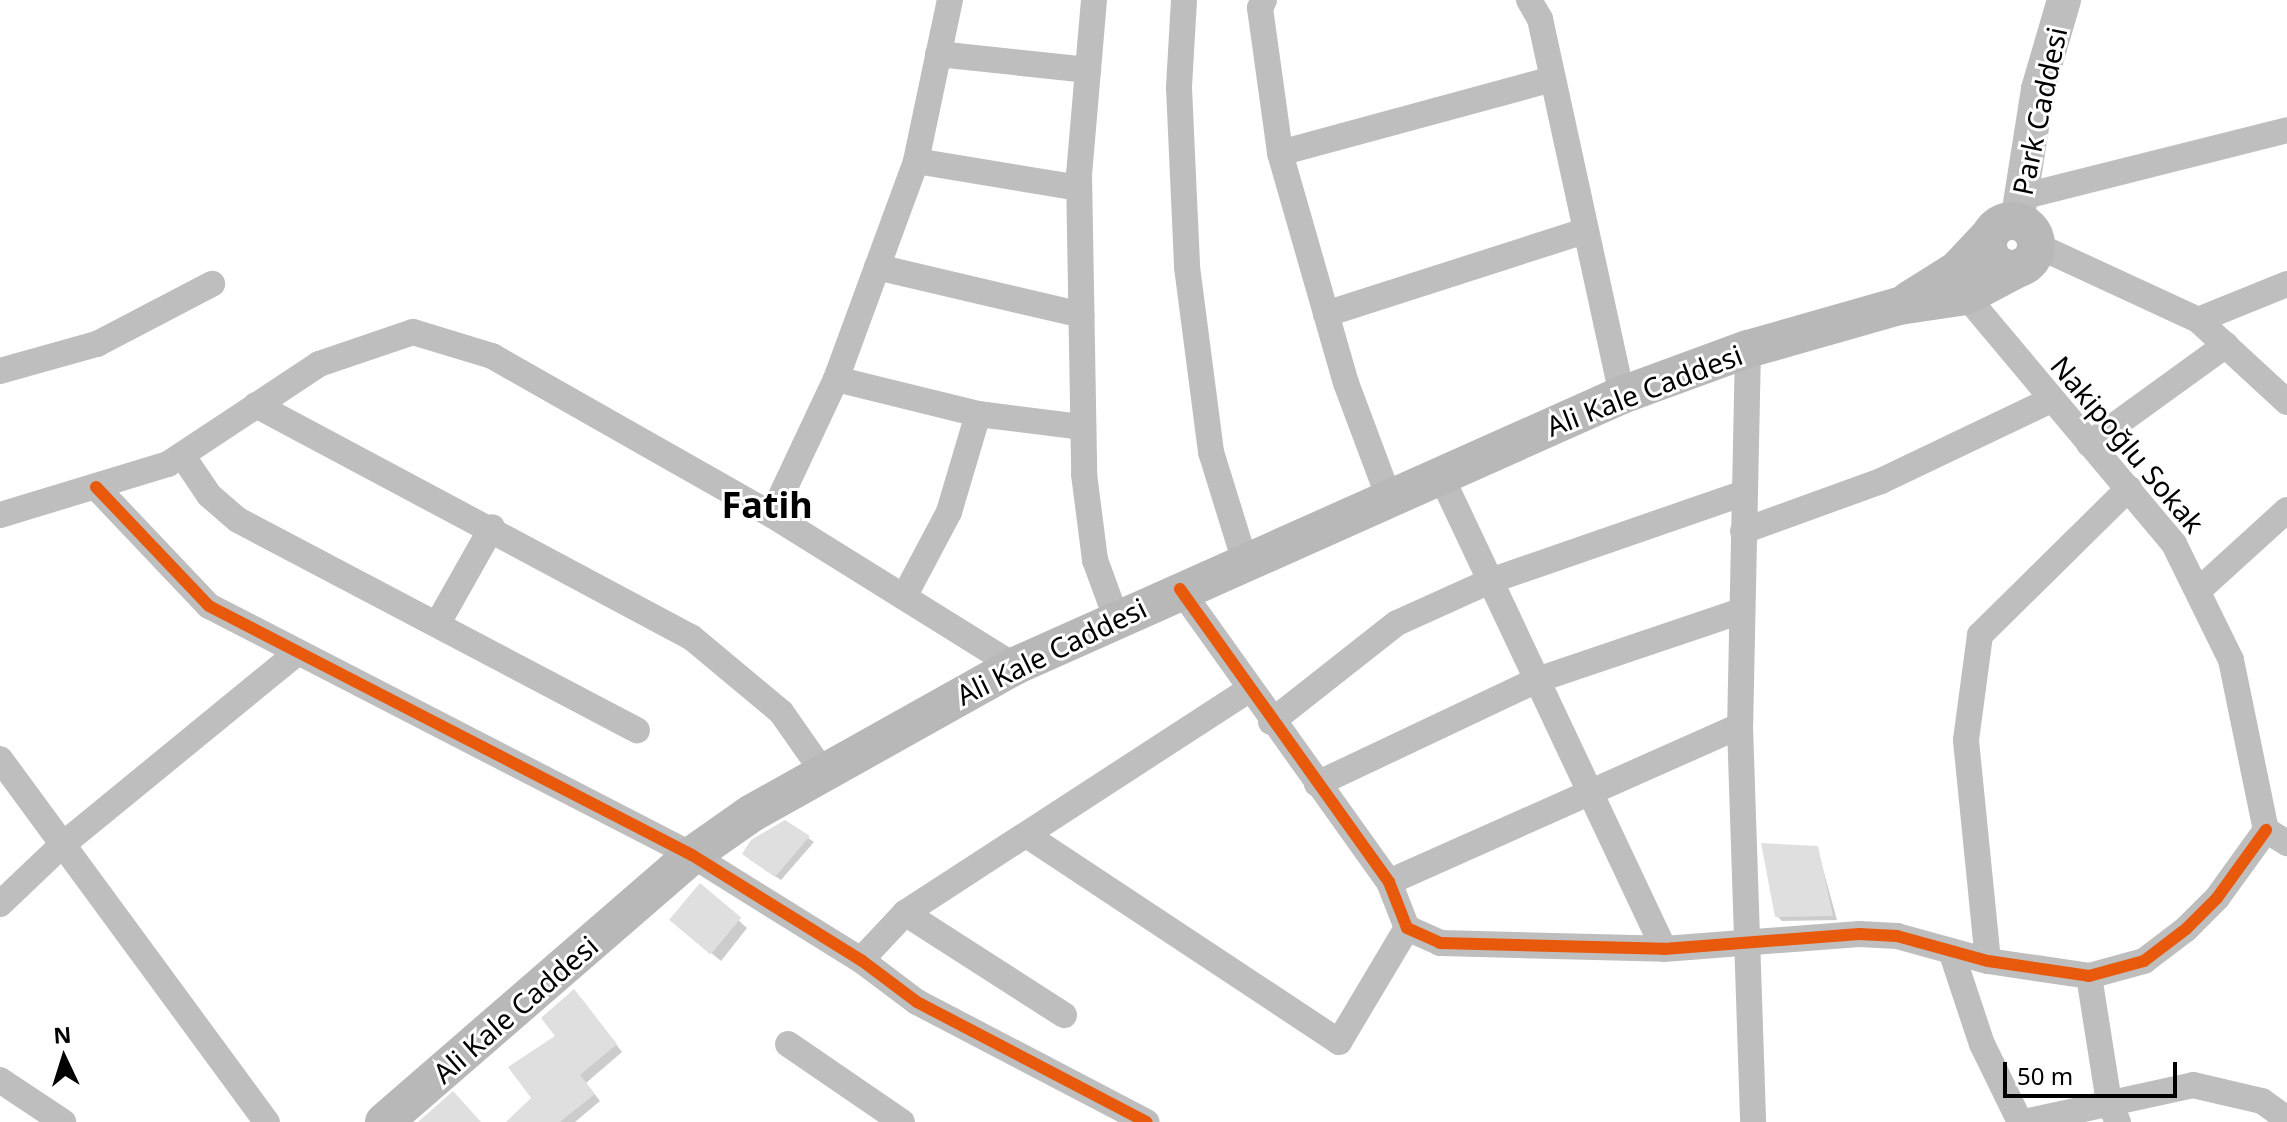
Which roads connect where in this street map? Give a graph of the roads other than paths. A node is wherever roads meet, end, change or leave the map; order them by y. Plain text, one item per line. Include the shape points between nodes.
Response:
1 (950, 0) edge
2 (1094, 0) edge
3 (1184, 0) edge
4 (1264, 0) edge
5 (1529, 0) edge
6 (2064, 0) edge
7 (938, 54) junction
8 (1088, 70) junction
9 (1552, 79) junction
10 (2287, 130) edge
11 (1280, 153) junction
12 (916, 161) junction
13 (1079, 188) junction
14 (1585, 231) junction
15 (2017, 233) junction
16 (877, 267) junction
17 (212, 284) dead end
18 (2287, 284) edge
19 (1966, 296) junction
20 (1899, 306) junction
21 (1326, 314) junction
22 (1081, 315) junction
23 (2198, 320) junction
24 (2226, 345) junction
25 (1748, 349) junction
26 (0, 371) edge
27 (836, 379) junction
28 (1622, 395) junction
29 (2049, 401) junction
30 (2287, 402) edge
31 (256, 405) junction
32 (978, 414) junction
33 (1083, 427) junction
34 (2089, 444) junction
35 (182, 455) junction
36 (1440, 474) junction
37 (96, 487) junction
38 (2129, 488) junction
39 (1744, 493) junction
40 (1389, 498) junction
41 (2287, 510) edge
42 (0, 515) edge
43 (772, 515) junction
44 (492, 527) junction
45 (1743, 531) junction
46 (1245, 562) junction
47 (1490, 581) junction
48 (1180, 589) junction
49 (2199, 590) junction
50 (904, 597) junction
51 (1741, 611) junction
52 (1117, 620) junction
53 (438, 623) junction
54 (297, 653) junction
55 (1015, 666) junction
56 (1537, 680) junction
57 (1248, 690) junction
58 (1271, 722) junction
59 (1740, 726) junction
60 (637, 730) dead end
61 (0, 759) edge
62 (823, 772) junction
63 (1317, 784) junction
64 (1590, 791) junction
65 (1028, 836) junction
66 (2276, 837) edge
67 (61, 846) junction
68 (692, 855) junction
69 (1389, 882) junction
70 (0, 904) edge
71 (905, 913) junction
72 (1407, 928) junction
73 (1747, 944) junction
74 (1664, 949) junction
75 (1951, 951) junction
76 (861, 960) junction
77 (1988, 961) junction
78 (2089, 976) junction
79 (1064, 1015) dead end
80 (788, 1044) dead end
81 (0, 1080) edge
82 (2114, 1112) edge
83 (2287, 1119) edge
84 (63, 1122) edge
85 (267, 1122) edge
86 (384, 1122) edge
87 (902, 1122) edge
88 (1147, 1122) edge
89 (1753, 1122) edge
90 (2022, 1122) edge

1 - 7 street
2 - 8 street
3 - 46 street via 1179,88 1187,267 1211,452
4 - 11 street via 1260,8
5 - 9 street via 1540,19
6 - 15 street, Park Caddesi via 2038,89
7 - 8 street
7 - 12 street
8 - 13 street
9 - 11 street
9 - 14 street
10 - 15 street
11 - 21 street
12 - 13 street
12 - 16 street
13 - 22 street
14 - 21 street
14 - 28 street
15 - 19 main road, Ali Kale Caddesi
15 - 20 main road, Ali Kale Caddesi
15 - 23 street
16 - 22 street
16 - 27 street
17 - 26 street via 97,344
18 - 23 street
19 - 20 main road, Ali Kale Caddesi
19 - 29 street, Nakipoğlu Sokak
20 - 25 main road, Ali Kale Caddesi
21 - 40 street
22 - 33 street
23 - 24 street
24 - 30 street
24 - 34 street
25 - 28 main road, Ali Kale Caddesi
25 - 39 street
27 - 32 street
27 - 43 street
28 - 36 main road, Ali Kale Caddesi
29 - 34 street, Nakipoğlu Sokak
29 - 45 street via 1881,481
31 - 35 street
31 - 43 street via 319,364 413,332 492,356
31 - 44 street
32 - 33 street
32 - 50 street via 949,512
33 - 52 street via 1095,560
34 - 38 street, Nakipoğlu Sokak
35 - 37 street
35 - 53 street via 209,495 238,520
36 - 40 main road, Ali Kale Caddesi
36 - 47 street
37 - 42 street
37 - 54 street via 209,606
38 - 49 street, Nakipoğlu Sokak via 2174,544
38 - 77 street via 1980,635 1966,740
39 - 45 street
39 - 47 street
40 - 46 main road, Ali Kale Caddesi
41 - 49 street
43 - 50 street
44 - 53 street
44 - 62 street via 691,637 781,712
45 - 51 street
46 - 48 main road, Ali Kale Caddesi
47 - 56 street
47 - 58 street via 1397,623
48 - 52 main road, Ali Kale Caddesi
48 - 57 street
49 - 66 street, Nakipoğlu Sokak via 2231,660
50 - 55 street
51 - 56 street
51 - 59 street
52 - 55 main road, Ali Kale Caddesi
53 - 60 street
54 - 67 street
54 - 68 street
55 - 62 main road, Ali Kale Caddesi
56 - 63 street
56 - 64 street
57 - 58 street
57 - 65 street
58 - 63 street
59 - 64 street
59 - 73 street
61 - 67 street
62 - 68 main road, Ali Kale Caddesi
63 - 69 street
64 - 69 street
64 - 74 street
65 - 71 street
65 - 72 street via 1339,1042
66 - 78 street via 2186,929 2144,961
67 - 70 street
67 - 85 street
68 - 76 street
68 - 86 main road, Ali Kale Caddesi
69 - 72 street
71 - 76 street
71 - 79 street
72 - 74 street via 1440,943
73 - 74 street
73 - 75 street via 1859,934 1897,936
73 - 89 street
75 - 77 street
75 - 90 street via 1982,1044
76 - 88 street via 917,1002
77 - 78 street
78 - 82 street
80 - 87 street
81 - 84 street
82 - 83 street via 2193,1085 2262,1101
82 - 90 street

